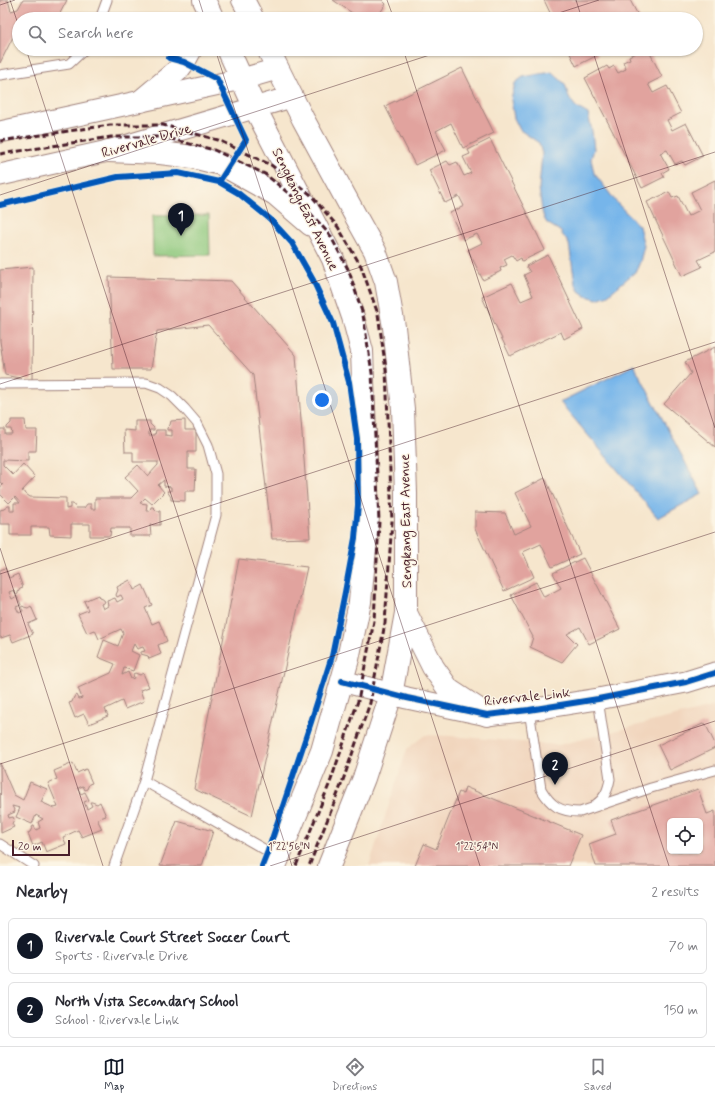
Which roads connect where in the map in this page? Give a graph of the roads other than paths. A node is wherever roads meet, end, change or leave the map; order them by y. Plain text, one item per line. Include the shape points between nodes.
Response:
1 (107, 0) edge
2 (195, 0) edge
3 (204, 0) edge
4 (243, 0) edge
5 (103, 12) edge
6 (197, 12) edge
7 (210, 12) edge
8 (249, 12) edge
9 (77, 56) edge
10 (187, 56) edge
11 (231, 56) edge
12 (271, 56) edge
13 (277, 69) junction
14 (0, 75) edge
15 (242, 79) junction
16 (291, 97) junction
17 (141, 101) junction
18 (255, 108) junction
19 (0, 132) edge
20 (108, 151) junction
21 (0, 175) edge
22 (319, 232) junction
23 (0, 384) edge
24 (406, 613) junction
25 (715, 673) edge
26 (342, 681) junction
27 (391, 695) junction
28 (598, 699) junction
29 (529, 710) junction
30 (487, 715) junction
31 (715, 770) edge
32 (144, 781) junction
33 (591, 808) junction
34 (0, 844) edge
35 (277, 862) edge
36 (34, 866) edge
37 (114, 866) edge
38 (329, 866) edge

1 - 5 lane
2 - 6 main road
3 - 7 main road
4 - 8 main road
9 - 14 lane via 69,64
10 - 17 main road via 178,70
11 - 15 main road, Sengkang East Avenue
12 - 13 main road, Sengkang East Avenue
13 - 15 street
13 - 16 main road, Sengkang East Avenue
15 - 17 street
15 - 18 main road, Sengkang East Avenue
16 - 18 street, Rivervale Drive
16 - 24 main road, Sengkang East Avenue via 375,251 386,282 403,409
17 - 19 street
18 - 20 street, Rivervale Drive
18 - 22 main road, Sengkang East Avenue
20 - 21 street, Rivervale Drive
20 - 22 main road via 160,153 221,164 275,194
22 - 26 main road, Sengkang East Avenue via 333,259 362,351 368,518 360,602
23 - 32 lane via 146,383 172,396 185,409 208,445 216,474 216,515
24 - 27 main road, Sengkang East Avenue
24 - 30 main road via 433,667 449,690
25 - 28 street, Rivervale Link via 686,682
26 - 27 street, Rivervale Link
26 - 35 main road, Sengkang East Avenue via 322,751
27 - 30 street, Rivervale Link
27 - 38 main road, Sengkang East Avenue via 364,778
28 - 29 street, Rivervale Link
28 - 33 lane via 610,779 601,801
29 - 30 street, Rivervale Link
29 - 33 lane via 541,789 556,807 568,812 580,812
31 - 33 lane
32 - 35 lane
32 - 37 lane
34 - 36 lane

